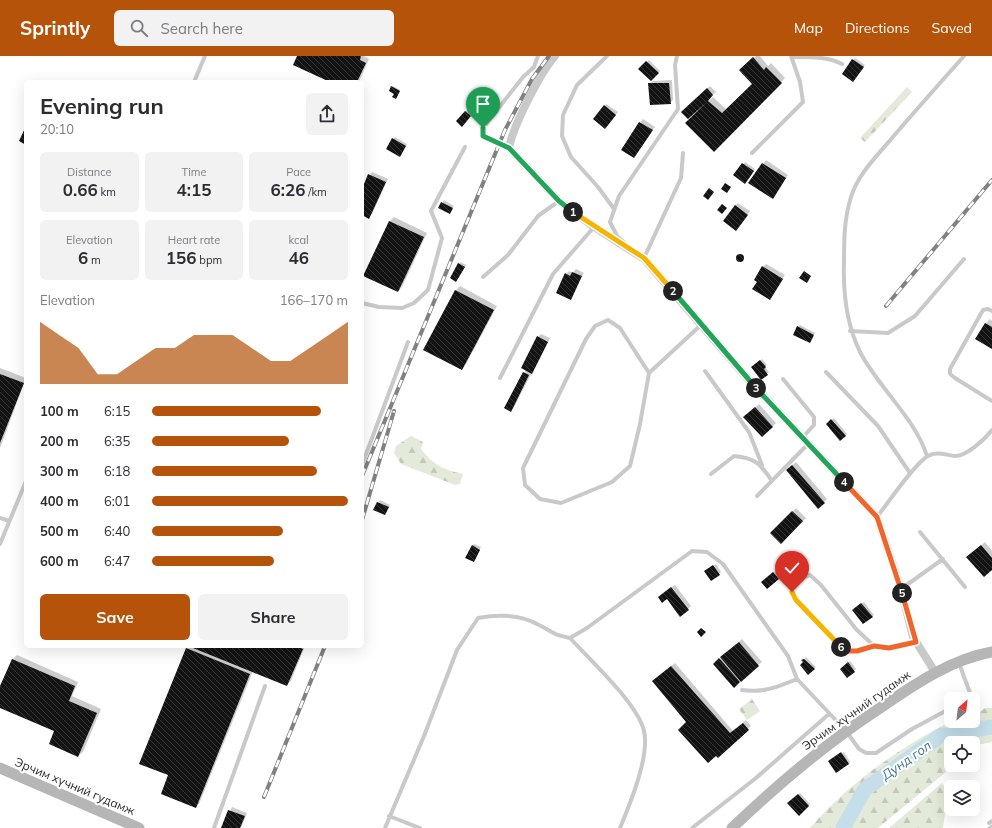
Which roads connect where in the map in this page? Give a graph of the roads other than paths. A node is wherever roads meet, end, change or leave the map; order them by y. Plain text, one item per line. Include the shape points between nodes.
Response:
1 (205, 56) edge
2 (538, 56) edge
3 (555, 56) edge
4 (607, 56) edge
5 (677, 56) edge
6 (791, 56) edge
7 (964, 56) edge
8 (842, 64) dead end
9 (195, 80) edge
10 (465, 147) dead end
11 (509, 148) junction
12 (683, 153) dead end
13 (752, 153) dead end
14 (559, 201) junction
15 (614, 209) junction
16 (594, 227) junction
17 (644, 258) junction
18 (964, 259) dead end
19 (483, 277) dead end
20 (364, 303) edge
21 (992, 311) edge
22 (702, 324) junction
23 (850, 331) junction
24 (408, 342) dead end
25 (705, 371) dead end
26 (826, 372) dead end
27 (649, 373) junction
28 (500, 378) dead end
29 (783, 378) dead end
30 (992, 401) edge
31 (992, 430) edge
32 (806, 440) junction
33 (928, 456) junction
34 (364, 460) edge
35 (762, 465) junction
36 (910, 473) junction
37 (711, 474) dead end
38 (772, 481) junction
39 (24, 486) edge
40 (757, 496) dead end
41 (877, 517) junction
42 (0, 518) edge
43 (9, 521) junction
44 (920, 532) dead end
45 (0, 544) edge
46 (943, 560) junction
47 (966, 588) dead end
48 (901, 589) junction
49 (570, 638) junction
50 (916, 642) junction
51 (874, 646) junction
52 (992, 652) edge
53 (958, 663) junction
54 (935, 672) junction
55 (797, 679) junction
56 (265, 686) dead end
57 (742, 690) dead end
58 (970, 692) edge
59 (944, 712) edge
60 (829, 714) junction
61 (846, 731) junction
62 (0, 768) edge
63 (389, 816) junction
64 (139, 828) edge
65 (214, 828) edge
66 (385, 828) edge
67 (420, 828) edge
68 (620, 828) edge
69 (692, 828) edge
70 (732, 828) edge

1 - 9 lane
2 - 11 lane via 534,67 483,128 483,136
3 - 11 street via 528,103
4 - 15 lane via 577,85 563,115 562,136 571,157
5 - 15 lane via 675,65 678,109
6 - 8 lane via 823,57
6 - 13 lane via 800,82 803,102
7 - 23 lane via 864,170 851,196 845,227 843,280
10 - 20 lane via 431,211 442,238 428,290 414,303 402,308 380,307
11 - 14 street
12 - 17 lane via 681,178
14 - 16 street
14 - 19 lane via 538,216 508,255
15 - 17 lane via 610,222 616,236
16 - 17 street
16 - 28 lane via 553,274
17 - 22 street
18 - 23 lane via 915,316 888,333
21 - 30 lane via 983,310 950,369 950,374
22 - 27 lane
22 - 32 street via 746,377
23 - 33 lane via 868,367 913,428
24 - 34 lane
25 - 35 lane via 748,432
26 - 36 lane via 878,426
27 - 27 lane via 630,466 612,482 561,502 540,499 525,485 523,468 586,339 595,326 608,320 620,328
29 - 32 lane via 814,417 814,425
31 - 33 lane via 976,447 957,456 936,453
32 - 38 lane
32 - 41 street
33 - 36 lane
35 - 37 lane via 748,457 734,456
35 - 38 lane
36 - 41 lane
38 - 40 lane
39 - 43 lane
41 - 48 street
42 - 43 lane
43 - 45 lane
44 - 46 lane
46 - 47 lane
46 - 48 lane
48 - 50 street
49 - 55 lane via 692,552 707,552 723,564 788,656
49 - 63 lane via 554,635 538,624 520,618 505,615 478,618 457,650 424,736
49 - 68 lane via 638,714 645,732 645,758
50 - 51 lane via 889,648
50 - 54 street
51 - 51 lane via 856,629 821,585 810,576 798,579 792,592 796,600 839,646 847,651
52 - 53 main road, Эрчим хүчний гудамж
53 - 54 main road, Эрчим хүчний гудамж
53 - 58 lane
54 - 61 main road, Эрчим хүчний гудамж
55 - 57 lane via 773,689 755,692
55 - 60 lane
56 - 65 lane
59 - 61 lane via 873,754 859,749
60 - 61 lane
60 - 69 lane via 756,778
61 - 70 main road, Эрчим хүчний гудамж via 784,780
62 - 64 main road, Эрчим хүчний гудамж
63 - 66 lane
63 - 67 lane

